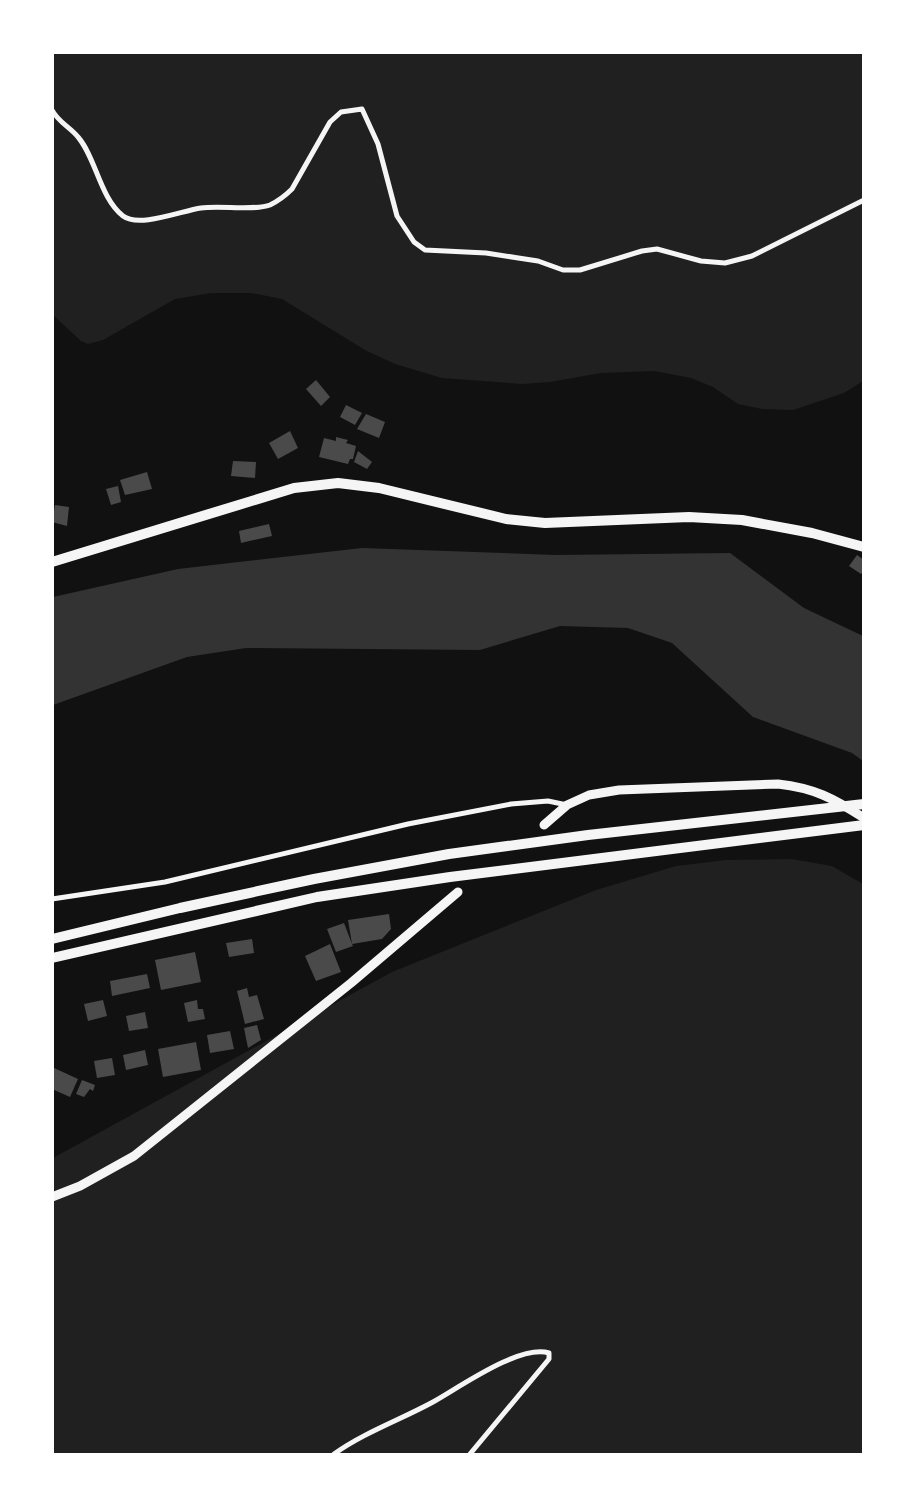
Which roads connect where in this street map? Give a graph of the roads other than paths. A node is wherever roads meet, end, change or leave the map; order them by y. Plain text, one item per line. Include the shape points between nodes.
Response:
1 (52, 110) edge
2 (863, 200) edge
3 (863, 547) edge
4 (52, 562) edge
5 (863, 804) edge
6 (567, 805) junction
7 (863, 818) edge
8 (544, 825) dead end
9 (863, 825) edge
10 (458, 892) dead end
11 (52, 899) edge
12 (100, 927) junction
13 (52, 933) edge
14 (52, 939) edge
15 (112, 943) junction
16 (52, 958) edge
17 (52, 965) edge
18 (52, 1197) edge
19 (334, 1454) edge
20 (470, 1454) edge

1 - 2 street via 79,138 104,189 121,215 131,220 203,208 268,206 292,189 330,122 341,112 362,109 378,144 397,216 414,242 425,250 486,253 563,270 580,270 657,249 725,263 752,256
3 - 4 highway via 742,520 689,516 545,523 506,519 379,488 338,483 294,488
5 - 12 highway via 449,854
6 - 7 main road via 589,795 619,790 778,784 832,797
6 - 8 main road
6 - 11 street via 548,801 510,804 165,882
9 - 15 highway via 317,897
10 - 18 main road via 134,1156
12 - 13 highway
12 - 14 highway
15 - 16 highway
15 - 17 highway
19 - 20 street via 492,1367 540,1350 550,1353

